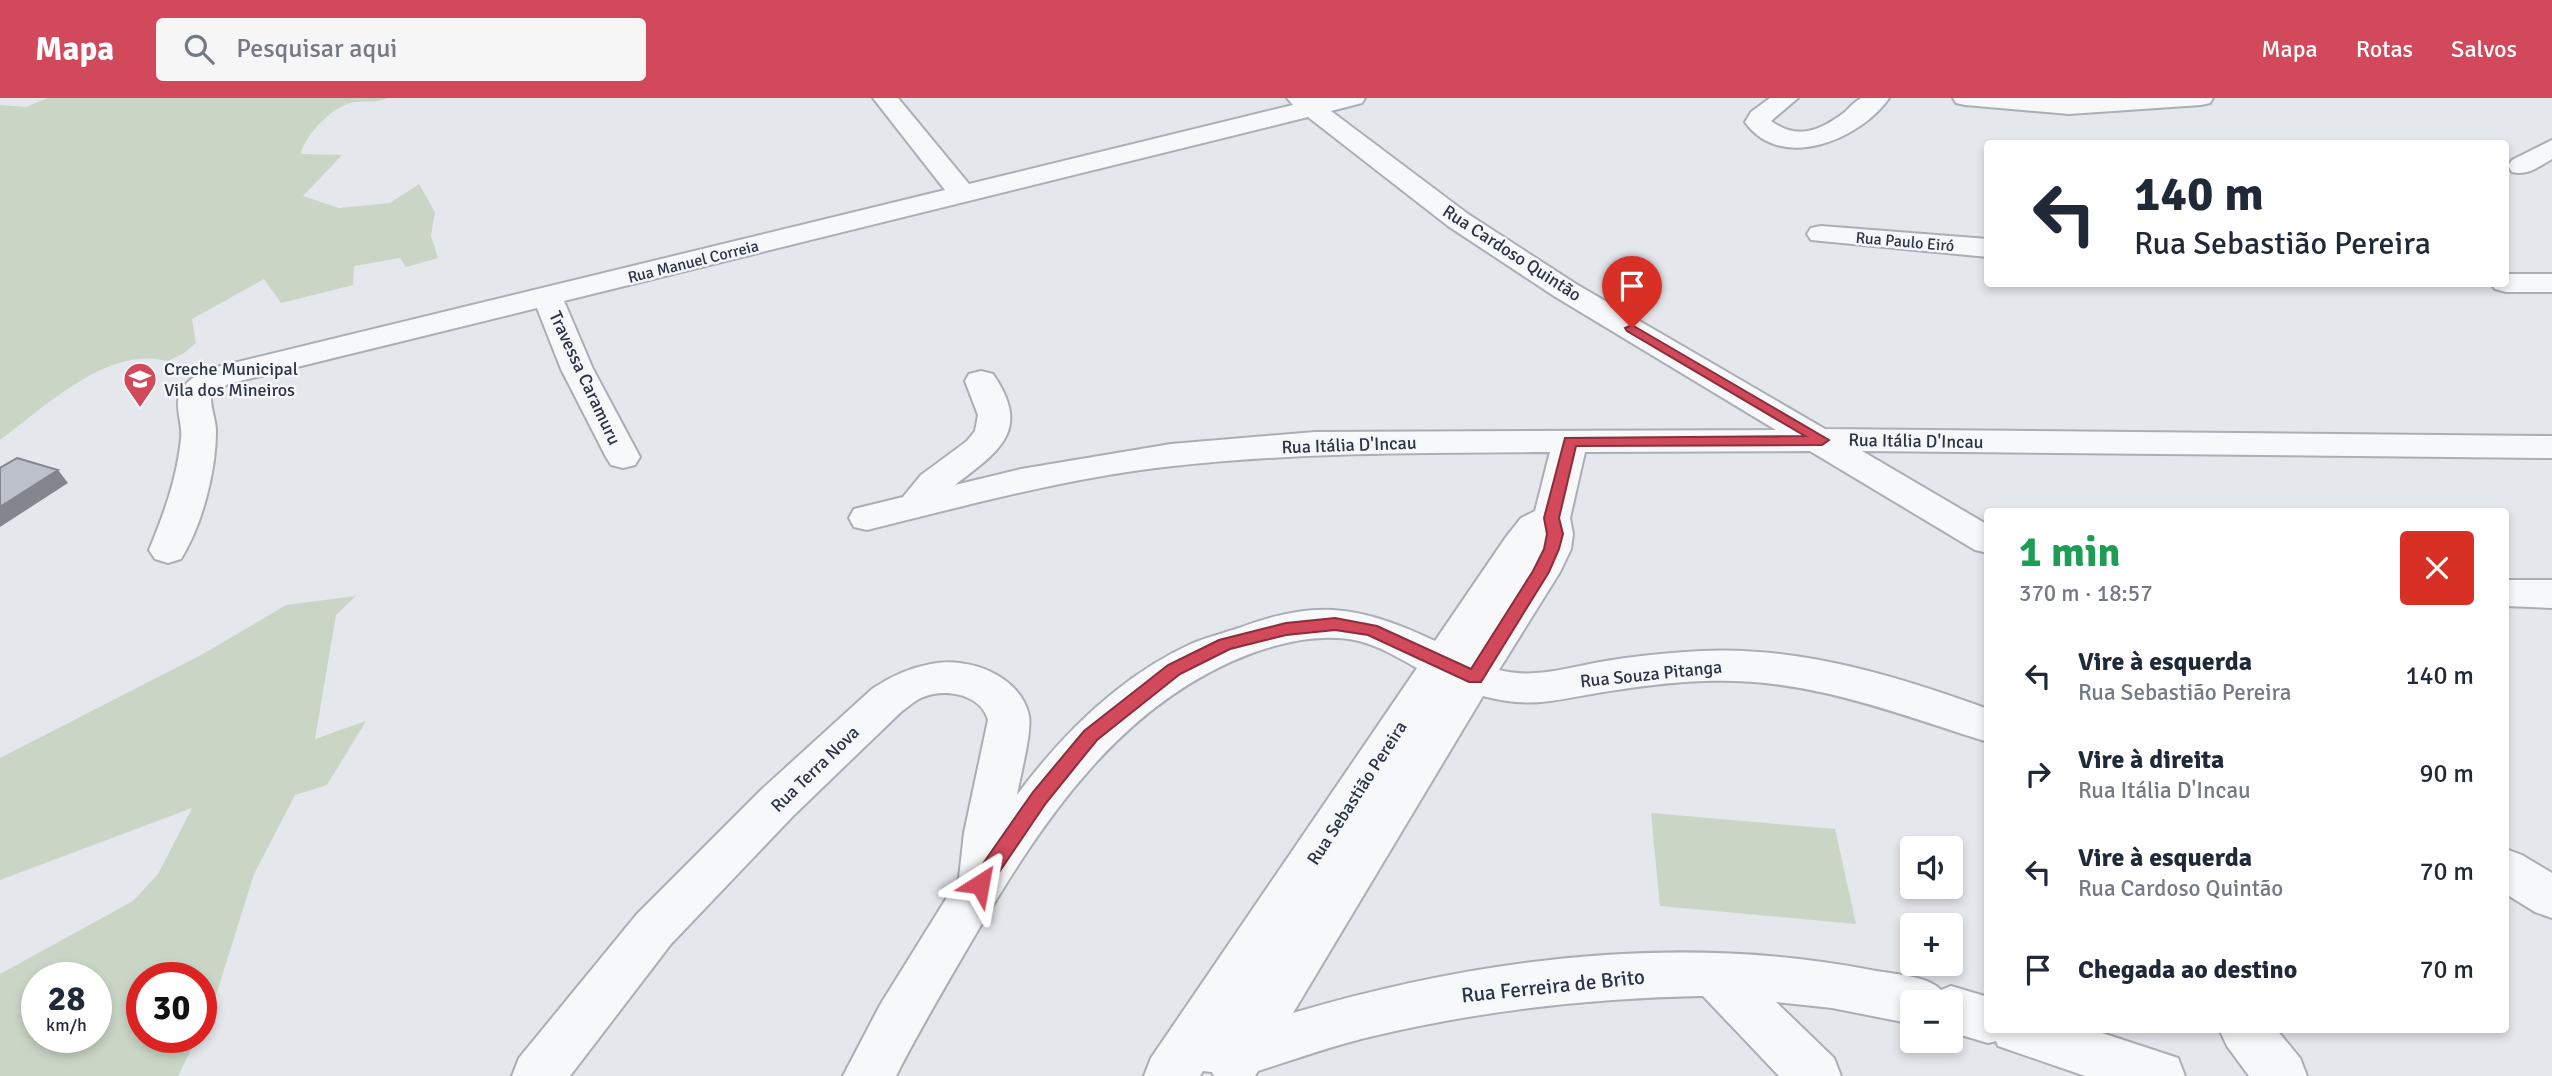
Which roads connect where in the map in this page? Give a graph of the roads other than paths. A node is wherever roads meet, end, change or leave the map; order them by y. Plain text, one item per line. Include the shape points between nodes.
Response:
1 (885, 98) edge
2 (1353, 98) edge
3 (1786, 98) edge
4 (1877, 98) edge
5 (1965, 98) edge
6 (2201, 98) edge
7 (1306, 103) edge
8 (2552, 148) edge
9 (2521, 166) dead end
10 (962, 193) junction
11 (1821, 234) dead end
12 (1984, 248) edge
13 (2509, 283) edge
14 (2552, 284) edge
15 (548, 298) junction
16 (981, 381) dead end
17 (1822, 440) junction
18 (1570, 441) junction
19 (2552, 447) edge
20 (623, 457) dead end
21 (916, 505) junction
22 (867, 518) dead end
23 (1984, 539) edge
24 (168, 550) dead end
25 (2509, 593) edge
26 (2552, 594) edge
27 (1457, 670) junction
28 (1984, 724) edge
29 (2509, 871) edge
30 (980, 884) junction
31 (2552, 898) edge
32 (1714, 974) junction
33 (1900, 999) edge
34 (1963, 1013) edge
35 (1984, 1019) edge
36 (2028, 1033) edge
37 (2248, 1033) edge
38 (1207, 1062) edge
39 (538, 1076) edge
40 (869, 1076) edge
41 (1815, 1076) edge
42 (2159, 1076) edge
43 (2281, 1076) edge

1 - 10 street
2 - 7 street, Rua Manuel Correia
3 - 4 street via 1758,122 1780,136 1808,142 1828,136
5 - 6 street via 2069,107
7 - 10 street, Rua Manuel Correia
7 - 17 street, Rua Cardoso Quintão via 1458,220 1554,283
8 - 9 street
10 - 15 street, Rua Manuel Correia
11 - 12 street, Rua Paulo Eiró
13 - 14 street
15 - 20 street, Travessa Caramuru via 577,369
15 - 24 street, Rua Manuel Correia via 242,369 203,385 194,400 200,430 185,506
16 - 21 street via 995,415 992,432
17 - 18 street, Rua Itália D'Incau
17 - 19 street, Rua Itália D'Incau
17 - 23 street, Rua Cardoso Quintão
18 - 21 street, Rua Itália D'Incau via 1315,443 1171,455 1021,480
18 - 27 street, Rua Sebastião Pereira via 1552,518 1552,549 1541,572
21 - 22 street, Rua Itália D'Incau
25 - 26 street
27 - 28 street, Rua Souza Pitanga via 1507,687 1534,689 1706,665 1768,667 1837,680
27 - 30 street, Rua Souza Pitanga via 1371,630 1335,624 1286,629 1225,644 1174,669 1091,736 1040,798
27 - 38 street, Rua Sebastião Pereira via 1425,752
29 - 31 street
30 - 39 street, Rua Terra Nova via 1009,720 1004,701 992,691 973,682 932,678 887,700 777,803 654,929
30 - 40 street, Rua Souza Pitanga
32 - 33 street, Rua Ferreira de Brito via 1832,985
32 - 38 street, Rua Ferreira de Brito via 1620,975 1487,991 1364,1015
32 - 41 street
34 - 35 street
36 - 42 street
37 - 43 street

